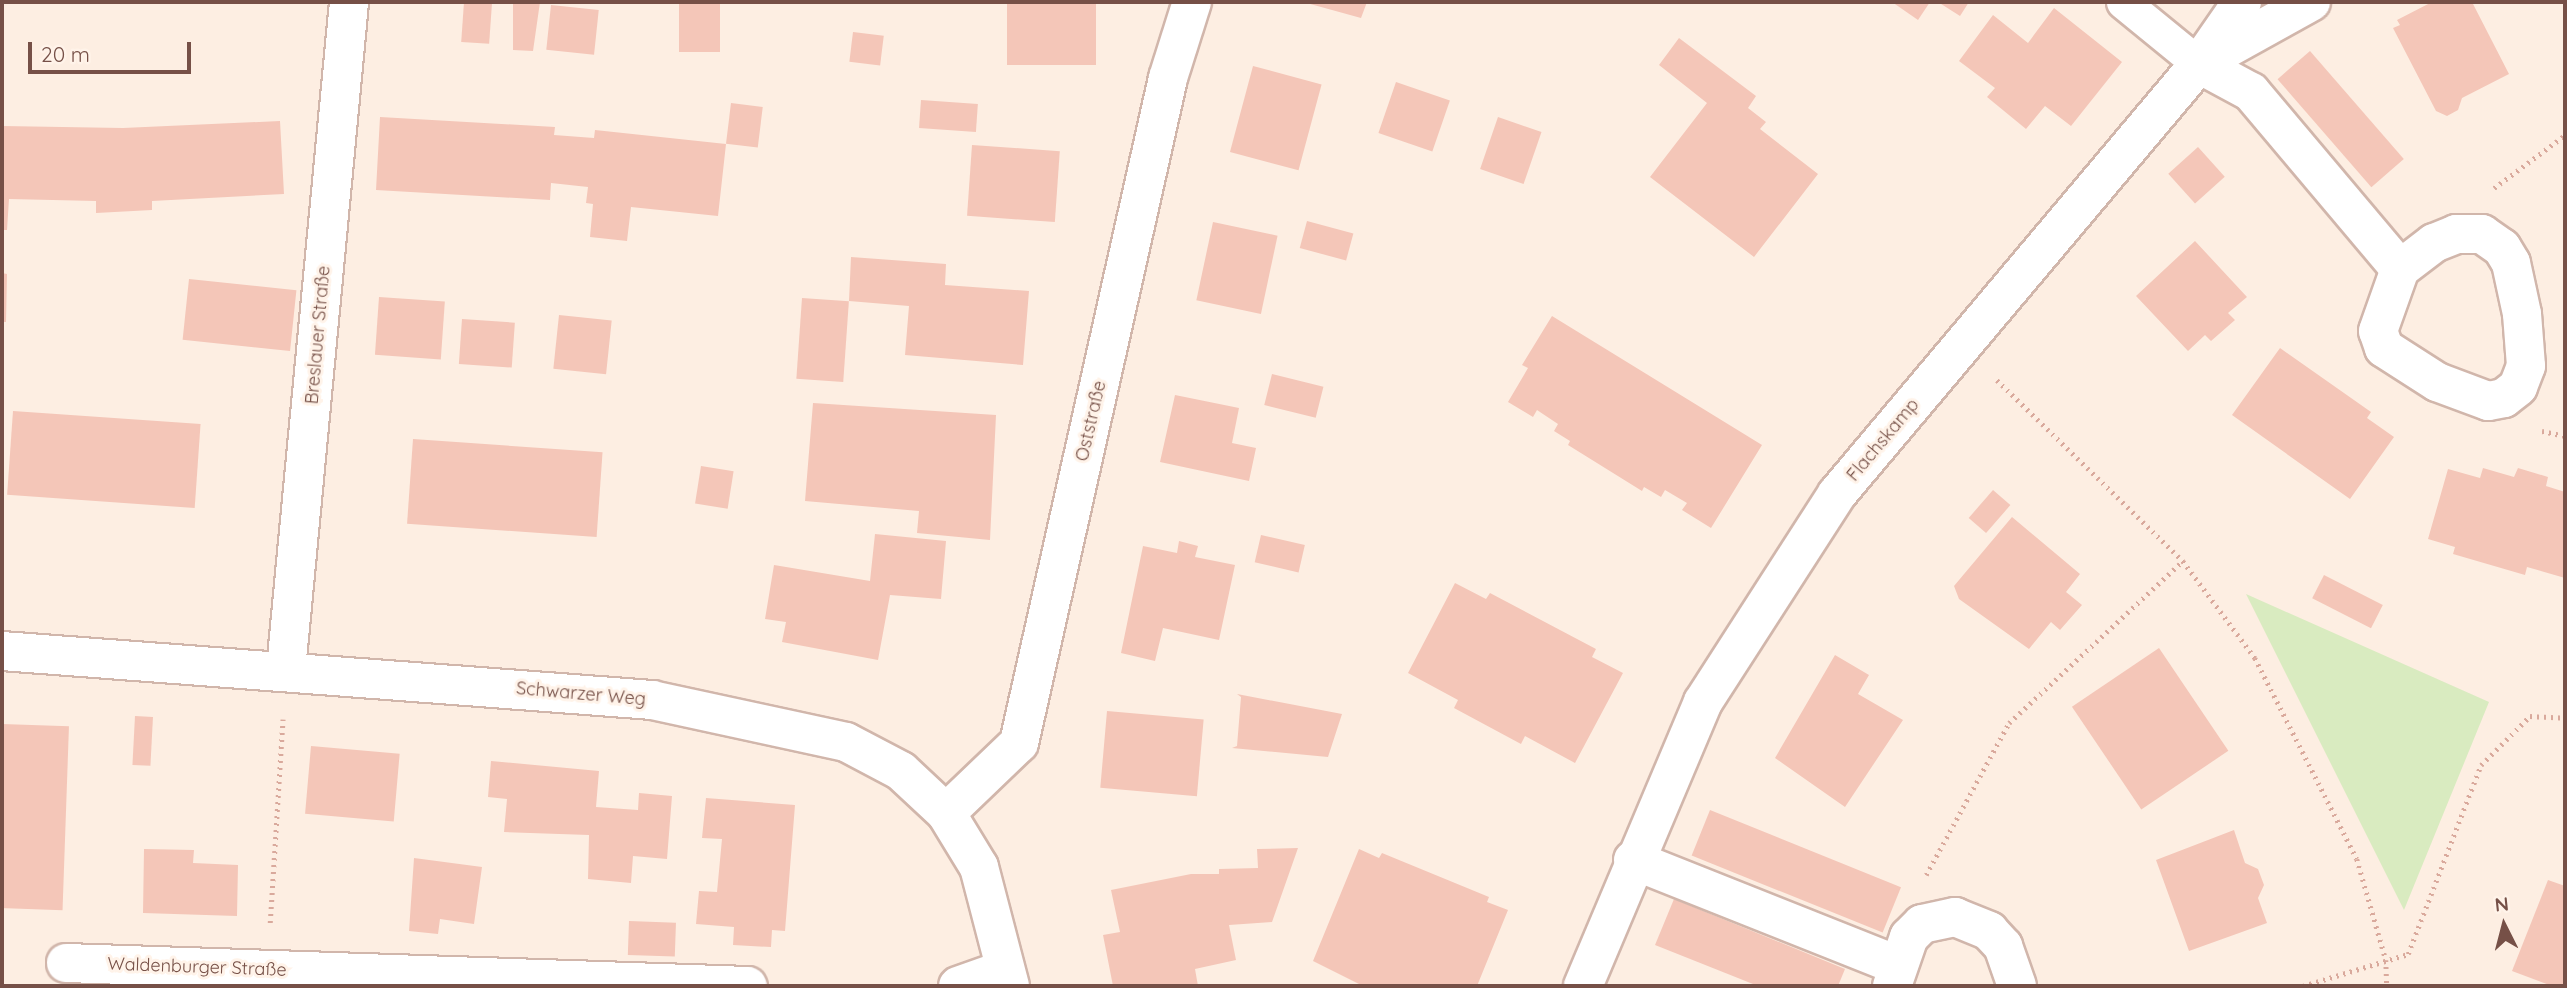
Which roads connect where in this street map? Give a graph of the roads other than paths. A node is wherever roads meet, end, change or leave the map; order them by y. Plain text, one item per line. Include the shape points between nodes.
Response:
1 (349, 2) edge
2 (1192, 2) edge
3 (2123, 2) edge
4 (2242, 2) edge
5 (2311, 2) edge
6 (2199, 64) junction
7 (2400, 270) junction
8 (2, 651) edge
9 (286, 669) junction
10 (946, 813) junction
11 (1633, 860) junction
12 (66, 963) dead end
13 (1894, 976) edge
14 (1007, 978) edge
15 (748, 986) edge
16 (958, 986) edge
17 (1583, 986) edge
18 (2017, 986) edge

1 - 9 street, Breslauer Straße
2 - 10 street, Oststraße via 1168,78 1019,743
3 - 6 lane
4 - 6 street, Flachskamp
5 - 6 street, Flachskamp
6 - 7 street via 2251,92
6 - 11 street, Flachskamp via 1838,494 1710,690
7 - 7 street via 2378,331 2384,348 2437,382 2488,401 2504,398 2518,387 2526,366 2522,314 2511,263 2502,248 2482,234 2456,233 2434,243
8 - 9 street, Schwarzer Weg
9 - 10 street, Schwarzer Weg via 652,700 846,741 901,771
10 - 14 street, Schwarzer Weg via 979,867
11 - 13 street
11 - 17 street, Flachskamp
12 - 15 street, Waldenburger Straße
13 - 18 street via 1909,937 1922,924 1955,917 1989,931 2003,946
14 - 16 street

